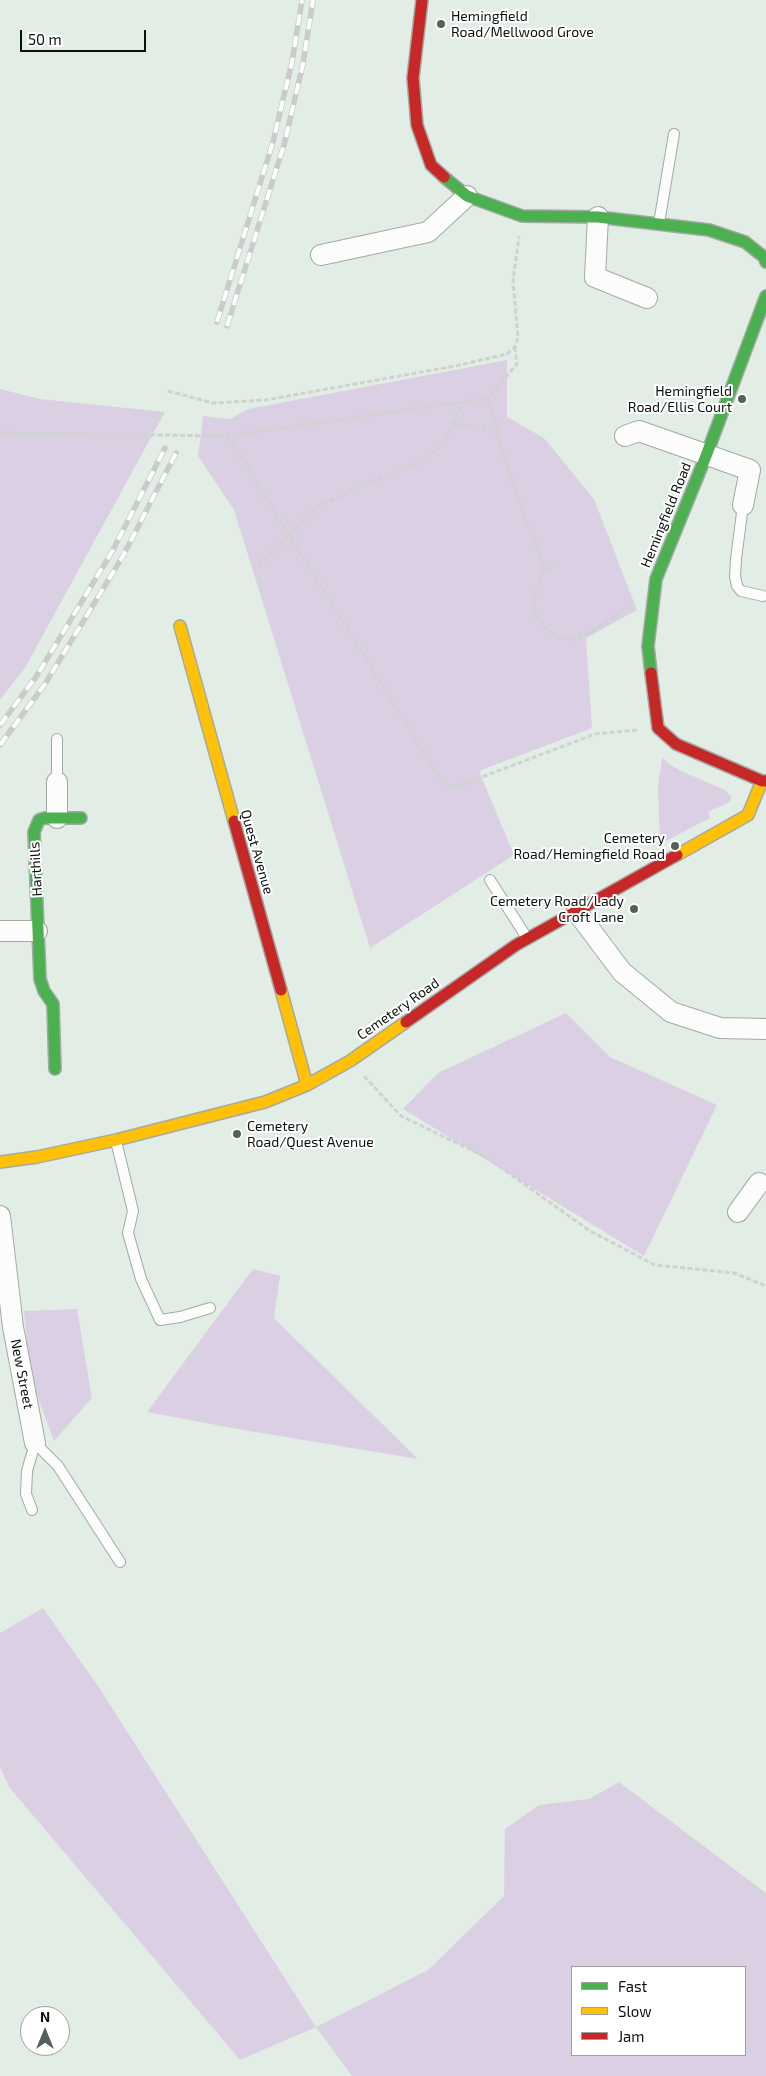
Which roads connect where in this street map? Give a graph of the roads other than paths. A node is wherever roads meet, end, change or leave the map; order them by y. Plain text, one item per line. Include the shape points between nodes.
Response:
1 (422, 0) edge
2 (674, 134) dead end
3 (468, 196) junction
4 (598, 217) junction
5 (658, 224) junction
6 (321, 255) dead end
7 (766, 262) edge
8 (766, 296) edge
9 (648, 298) dead end
10 (625, 436) dead end
11 (706, 456) junction
12 (743, 505) joint
13 (763, 596) dead end
14 (180, 626) dead end
15 (57, 739) dead end
16 (764, 781) edge
17 (57, 782) joint
18 (57, 818) junction
19 (81, 818) dead end
20 (490, 880) dead end
21 (577, 912) junction
22 (0, 931) edge
23 (37, 931) junction
24 (527, 938) junction
25 (766, 1029) edge
26 (55, 1069) dead end
27 (307, 1085) junction
28 (116, 1140) junction
29 (0, 1162) edge
30 (764, 1180) edge
31 (738, 1212) dead end
32 (0, 1216) edge
33 (210, 1308) dead end
34 (35, 1443) junction
35 (32, 1510) dead end
36 (120, 1562) dead end

1 - 3 street via 413,78 417,125 431,165
2 - 5 lane
3 - 4 street via 522,216
3 - 6 street via 428,232
4 - 5 street
4 - 9 street via 595,277
5 - 7 street via 709,230 745,242
8 - 11 street, Hemingfield Road
10 - 11 street via 639,431
11 - 12 street via 750,470
11 - 16 street, Hemingfield Road via 656,579 648,646 658,728 676,744
12 - 13 lane via 736,559 737,586 742,591
14 - 27 street, Quest Avenue
15 - 17 lane
16 - 21 street, Cemetery Road via 748,815
17 - 18 street
18 - 19 street, Harthills
18 - 23 street, Harthills via 39,820 34,832
20 - 24 lane
21 - 24 street, Cemetery Road
21 - 25 street via 622,972 672,1012 720,1028
22 - 23 street
23 - 26 street, Harthills via 41,986 53,1004
24 - 27 street, Cemetery Road via 350,1061
27 - 28 street, Cemetery Road via 265,1102
28 - 29 street, Cemetery Road
28 - 33 lane via 133,1211 128,1233 141,1279 160,1320
30 - 31 street
32 - 34 street, New Street via 13,1327
34 - 35 lane via 27,1471 26,1494
34 - 36 lane via 58,1466

